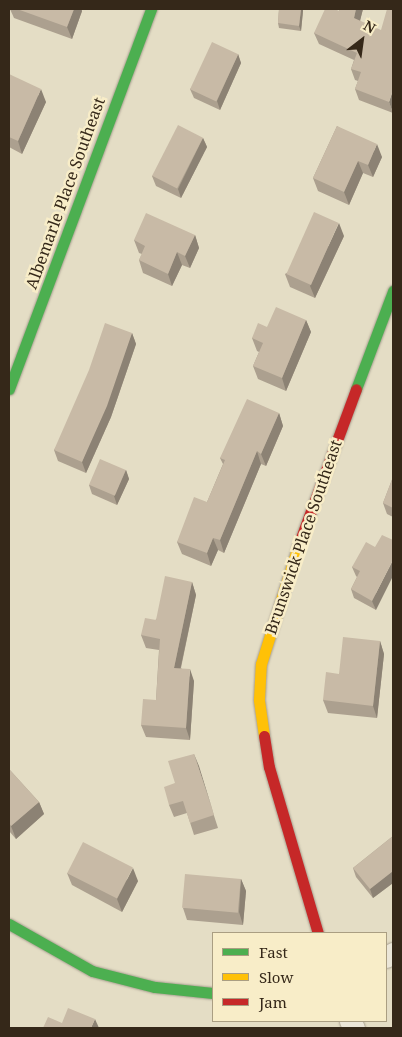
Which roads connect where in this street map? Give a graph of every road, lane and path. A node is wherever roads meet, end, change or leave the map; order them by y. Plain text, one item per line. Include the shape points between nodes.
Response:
1 (151, 9) edge
2 (393, 291) edge
3 (9, 389) edge
4 (9, 924) edge
5 (318, 932) edge
6 (212, 994) edge

1 - 3 street, Albemarle Place Southeast
2 - 5 street, Brunswick Place Southeast via 291,563 261,664 259,699 269,767
4 - 6 street via 92,971 155,987

